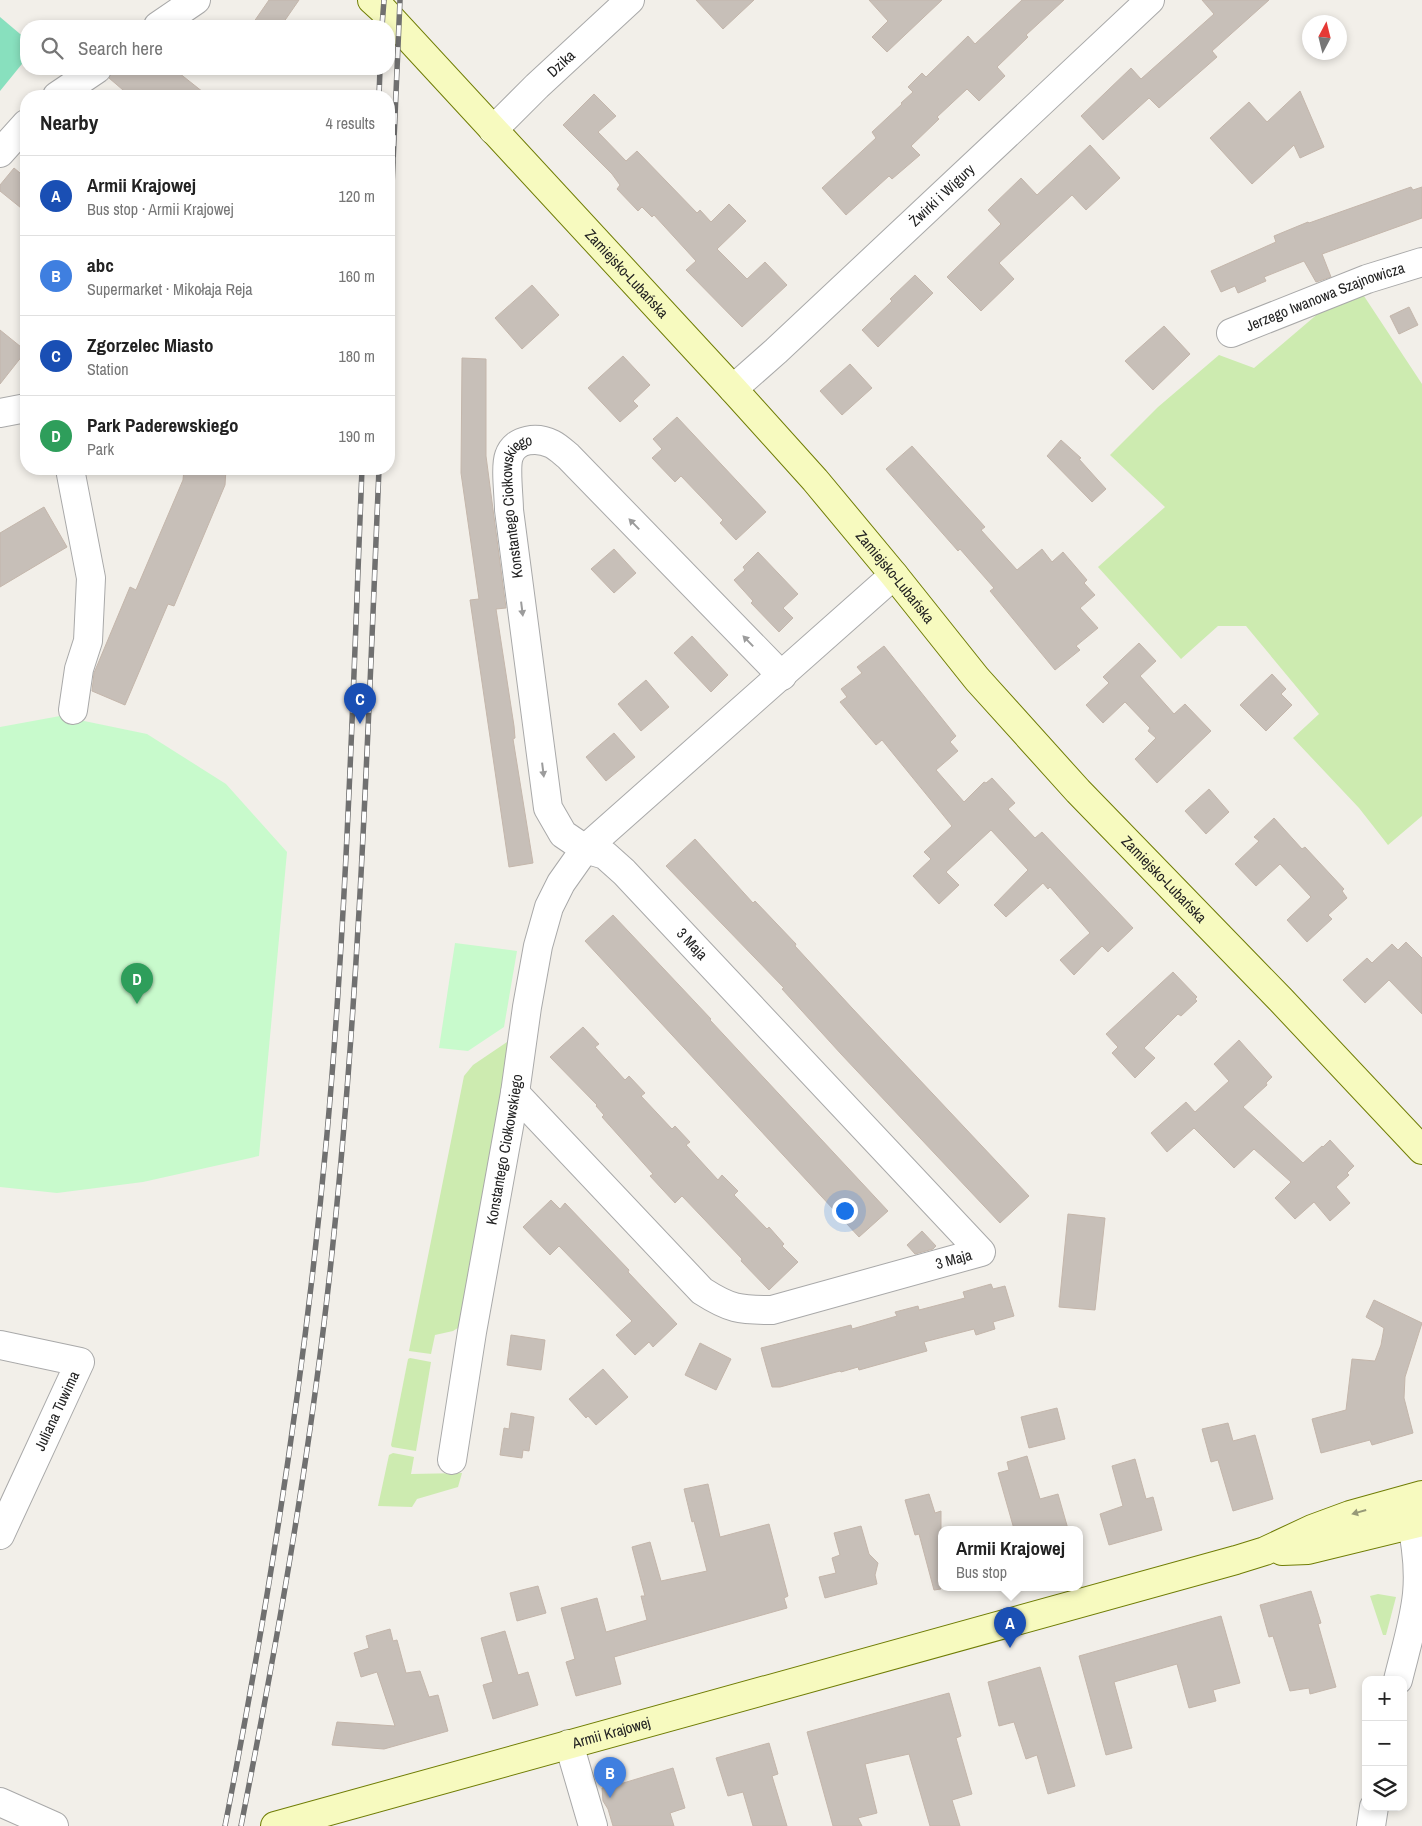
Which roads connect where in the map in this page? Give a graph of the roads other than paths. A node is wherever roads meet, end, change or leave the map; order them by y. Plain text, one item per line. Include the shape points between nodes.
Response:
1 (196, 0) edge
2 (372, 0) edge
3 (630, 0) edge
4 (1150, 0) edge
5 (167, 20) edge
6 (392, 20) edge
7 (395, 23) edge
8 (88, 75) edge
9 (66, 90) edge
10 (494, 130) junction
11 (20, 131) edge
12 (0, 154) edge
13 (1422, 262) edge
14 (1231, 333) dead end
15 (733, 389) junction
16 (20, 409) edge
17 (0, 413) edge
18 (71, 475) edge
19 (894, 575) junction
20 (782, 676) junction
21 (72, 710) dead end
22 (585, 849) junction
23 (515, 1092) junction
24 (1422, 1150) edge
25 (0, 1345) edge
26 (452, 1460) dead end
27 (1416, 1510) edge
28 (0, 1535) edge
29 (1399, 1676) edge
30 (569, 1744) junction
31 (0, 1802) edge
32 (1374, 1811) edge
33 (288, 1823) edge
34 (54, 1826) edge
35 (593, 1826) edge
36 (1372, 1826) edge

1 - 5 street
2 - 6 main road, Zamiejsko-Lubańska
3 - 10 street, Dzika
4 - 15 street, Żwirki i Wigury
7 - 10 main road, Zamiejsko-Lubańska
8 - 9 street
10 - 15 main road, Zamiejsko-Lubańska
11 - 12 street
13 - 14 street, Jerzego Iwanowa Szajnowicza via 1368,279
15 - 19 main road, Zamiejsko-Lubańska
16 - 17 street
18 - 21 street via 91,578 88,641 79,668
19 - 20 street, Konstantego Ciołkowskiego
19 - 24 main road, Zamiejsko-Lubańska via 977,679 1078,791
20 - 22 street, Konstantego Ciołkowskiego
20 -> 22 street, Konstantego Ciołkowskiego via 568,456 553,444 537,440 524,441 513,448 508,456 509,510 548,808 563,834
22 - 23 street, Konstantego Ciołkowskiego via 560,883 540,938
22 - 23 street, 3 Maja via 604,855 624,872 981,1252 772,1310 744,1310 722,1304 702,1291
23 - 26 street, Konstantego Ciołkowskiego
25 - 28 street, Juliana Tuwima via 80,1362
27 - 29 street via 1417,1592
27 - 30 main road, Armii Krajowej via 1350,1515 1265,1551
30 - 33 main road, Armii Krajowej
30 - 35 street
31 - 34 street
32 - 36 street

